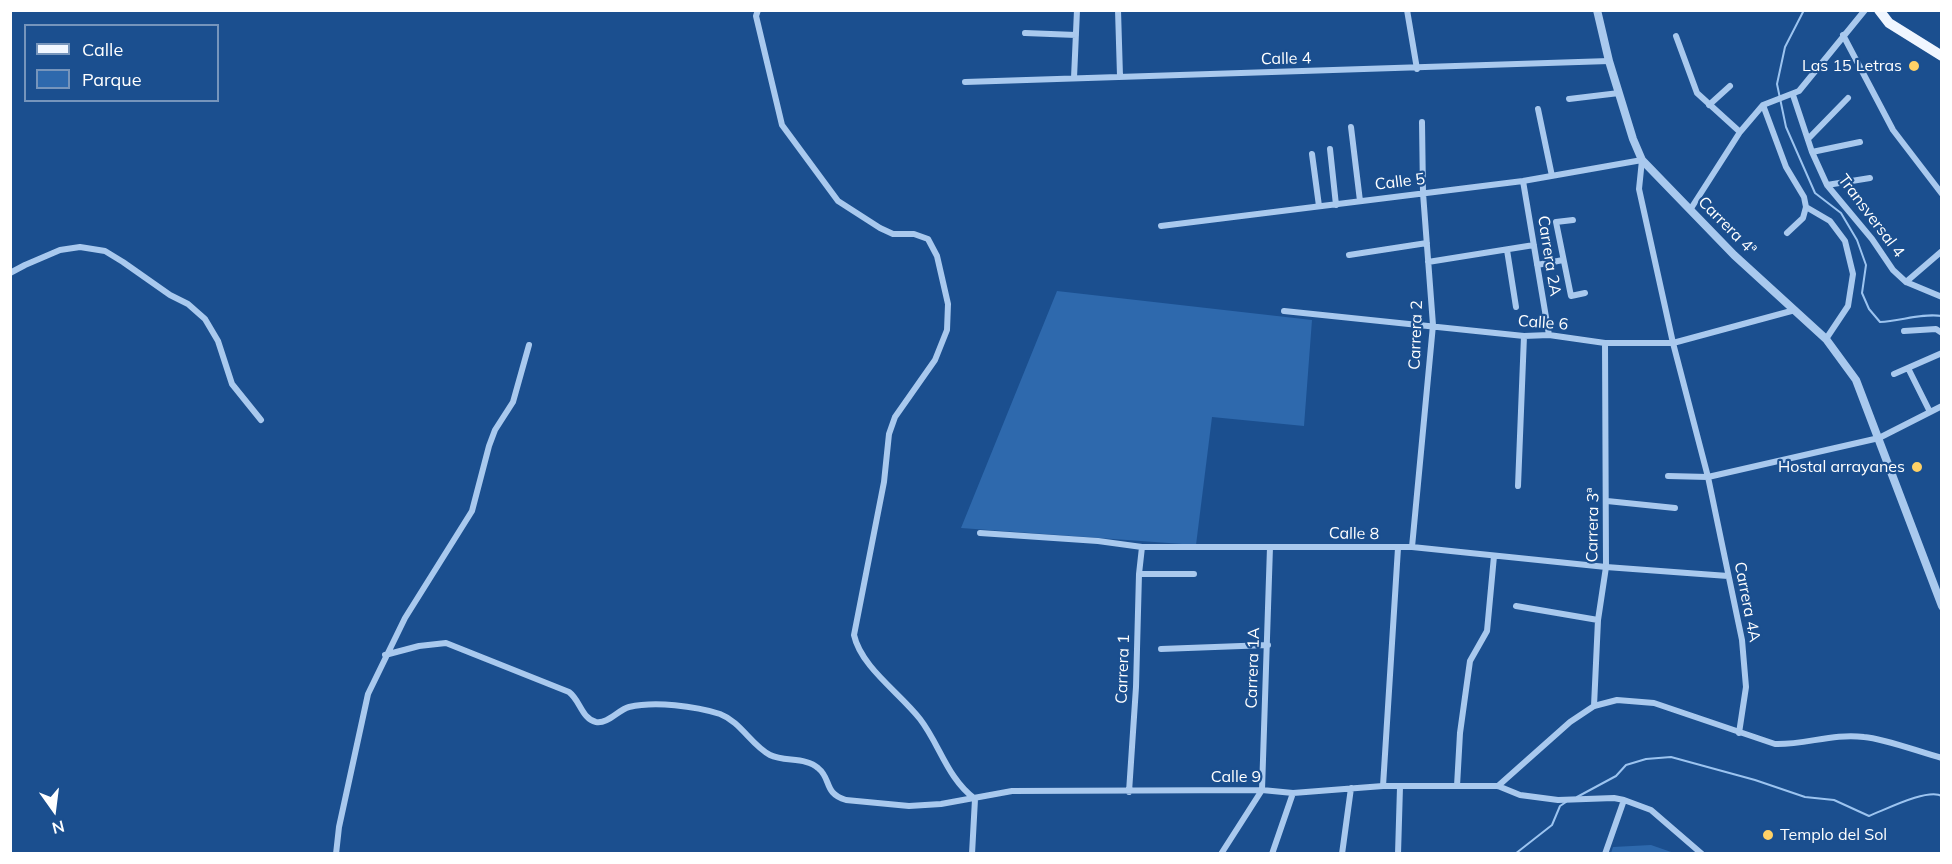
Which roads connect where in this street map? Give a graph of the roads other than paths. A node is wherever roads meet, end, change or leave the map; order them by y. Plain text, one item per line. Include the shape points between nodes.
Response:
1 (758, 10) edge
2 (1077, 10) edge
3 (1118, 10) edge
4 (1407, 10) edge
5 (1597, 10) edge
6 (1865, 10) edge
7 (1879, 10) edge
8 (1025, 33) dead end
9 (1076, 35) junction
10 (1844, 35) junction
11 (1676, 36) dead end
12 (1941, 56) edge
13 (1609, 61) junction
14 (1417, 69) junction
15 (1120, 76) junction
16 (1074, 78) junction
17 (965, 82) dead end
18 (1730, 86) dead end
19 (1619, 93) junction
20 (1793, 95) junction
21 (1848, 98) dead end
22 (1569, 99) dead end
23 (1709, 105) junction
24 (1763, 105) junction
25 (1538, 109) dead end
26 (1422, 122) dead end
27 (1351, 127) dead end
28 (1740, 132) junction
29 (1808, 139) junction
30 (1860, 142) dead end
31 (1330, 149) dead end
32 (1812, 152) junction
33 (1312, 154) dead end
34 (1642, 160) junction
35 (1552, 176) junction
36 (1870, 178) dead end
37 (1523, 181) junction
38 (1827, 185) junction
39 (1423, 193) junction
40 (1941, 194) edge
41 (1360, 201) junction
42 (1336, 205) junction
43 (1319, 206) junction
44 (1806, 207) junction
45 (1690, 210) junction
46 (1573, 220) dead end
47 (1161, 226) dead end
48 (1787, 232) dead end
49 (1427, 243) junction
50 (1534, 245) junction
51 (1507, 250) junction
52 (1941, 251) edge
53 (1349, 255) dead end
54 (1563, 260) junction
55 (1428, 262) junction
56 (1537, 265) junction
57 (10, 273) edge
58 (1906, 282) junction
59 (1585, 293) dead end
60 (1941, 297) edge
61 (1516, 307) dead end
62 (1796, 310) junction
63 (1284, 311) dead end
64 (1433, 325) junction
65 (1904, 331) dead end
66 (1941, 333) edge
67 (1524, 336) junction
68 (1549, 336) junction
69 (1826, 339) junction
70 (1605, 343) junction
71 (1673, 343) junction
72 (529, 345) dead end
73 (1941, 353) edge
74 (1908, 368) junction
75 (1894, 374) dead end
76 (1941, 406) edge
77 (1930, 412) junction
78 (261, 420) dead end
79 (1879, 438) junction
80 (1668, 476) dead end
81 (1708, 477) junction
82 (1518, 486) dead end
83 (1607, 501) junction
84 (1675, 508) dead end
85 (980, 533) dead end
86 (1142, 547) junction
87 (1270, 547) junction
88 (1412, 547) junction
89 (1398, 548) junction
90 (1494, 556) junction
91 (1606, 567) junction
92 (1194, 573) dead end
93 (1139, 574) junction
94 (1728, 576) junction
95 (1516, 606) dead end
96 (1941, 606) edge
97 (1598, 620) junction
98 (1268, 645) junction
99 (1161, 649) dead end
100 (385, 655) junction
101 (1594, 706) junction
102 (1738, 733) junction
103 (1941, 758) edge
104 (1383, 786) junction
105 (1457, 786) junction
106 (1498, 786) junction
107 (1400, 787) junction
108 (1351, 788) junction
109 (1262, 790) junction
110 (1129, 792) junction
111 (1293, 793) junction
112 (975, 799) junction
113 (1624, 800) junction
114 (336, 854) edge
115 (972, 854) edge
116 (1221, 854) edge
117 (1272, 854) edge
118 (1342, 854) edge
119 (1398, 854) edge
120 (1605, 854) edge
121 (1702, 854) edge

1 - 112 street via 756,16 782,125 837,201 893,234 928,239 937,256 948,304 947,330 935,360 895,417 889,434 884,482 854,635 856,646 920,719 960,786
2 - 9 street
3 - 15 street
4 - 14 street
5 - 13 street, Carrera 4ª
6 - 10 street
7 - 12 main road via 1889,23
8 - 9 street
9 - 16 street
10 - 20 street
10 - 40 street via 1893,130
11 - 23 street via 1697,93
13 - 14 street, Calle 4
13 - 19 street, Carrera 4ª
14 - 15 street, Calle 4
15 - 16 street, Calle 4
16 - 17 street, Calle 4
18 - 23 street
19 - 22 street
19 - 34 street, Carrera 4ª
20 - 24 street
20 - 29 street, Transversal 4
21 - 29 street
23 - 28 street
24 - 28 street
24 - 44 street
25 - 35 street
26 - 39 street, Carrera 2
27 - 41 street
28 - 45 street
29 - 32 street, Transversal 4
30 - 32 street
31 - 42 street
32 - 38 street, Transversal 4
33 - 43 street
34 - 35 street, Calle 5
34 - 45 street, Carrera 4ª
34 - 71 street, Carrera 4A via 1639,189
35 - 37 street, Calle 5
36 - 38 street
37 - 39 street, Calle 5
37 - 50 street, Carrera 2A
38 - 58 street, Transversal 4
39 - 41 street, Calle 5
39 - 49 street, Carrera 2
41 - 42 street, Calle 5
42 - 43 street, Calle 5
43 - 47 street, Calle 5
44 - 48 street via 1803,218
44 - 69 street via 1830,221 1845,241 1853,274 1848,306
45 - 62 street, Carrera 4ª
46 - 54 street via 1556,222
49 - 53 street
49 - 55 street, Carrera 2
50 - 51 street
50 - 56 street, Carrera 2A
51 - 55 street
51 - 61 street
52 - 58 street
54 - 56 street
54 - 59 street via 1571,296
55 - 64 street, Carrera 2
56 - 68 street, Carrera 2A
57 - 78 street via 60,250 80,247 105,251 198,312 218,341 232,384
58 - 60 street, Transversal 4
62 - 69 street, Carrera 4ª
62 - 71 street, Calle 6
63 - 64 street, Calle 6
64 - 67 street, Calle 6
64 - 88 street, Carrera 2
65 - 66 street via 1936,329
67 - 68 street, Calle 6
67 - 82 street
68 - 70 street, Calle 6
69 - 79 street, Carrera 4ª via 1856,380
70 - 71 street, Calle 6
70 - 83 street, Carrera 3ª
71 - 81 street, Carrera 4A
72 - 100 street via 513,402 489,446 472,511
73 - 74 street
74 - 75 street
74 - 77 street
76 - 77 street
77 - 79 street
79 - 81 street
79 - 96 street
80 - 81 street
81 - 94 street, Carrera 4A
83 - 84 street
83 - 91 street, Carrera 3ª
85 - 86 street, Calle 8
86 - 87 street, Calle 8
86 - 93 street, Carrera 1
87 - 89 street, Calle 8
87 - 98 street, Carrera 1A
88 - 89 street, Calle 8
88 - 90 street, Calle 8
89 - 104 street
90 - 91 street, Calle 8
90 - 105 street via 1487,631 1470,661
91 - 94 street, Calle 8
91 - 97 street, Carrera 3ª
92 - 93 street
93 - 110 street, Carrera 1
94 - 102 street, Carrera 4A via 1742,640 1746,687
95 - 97 street
97 - 101 street, Carrera 3ª
98 - 99 street
98 - 109 street, Carrera 1A
100 - 112 street, Calle 9 via 446,643 569,692 596,722 631,707 662,704 718,714 770,756 820,769 837,798 909,806
100 - 114 street via 364,706
101 - 102 street via 1617,700 1654,704
101 - 106 street via 1570,722
102 - 103 street via 1793,745 1824,737 1864,737
104 - 107 street, Calle 9
104 - 108 street, Calle 9
105 - 106 street, Calle 9
105 - 107 street, Calle 9
106 - 113 street, Calle 9 via 1520,795 1558,800
107 - 119 street
108 - 111 street, Calle 9
108 - 118 street
109 - 110 street, Calle 9
109 - 111 street, Calle 9
109 - 116 street
110 - 112 street, Calle 9 via 1012,791
111 - 117 street
112 - 115 street
113 - 120 street
113 - 121 street, Calle 9 via 1651,810

